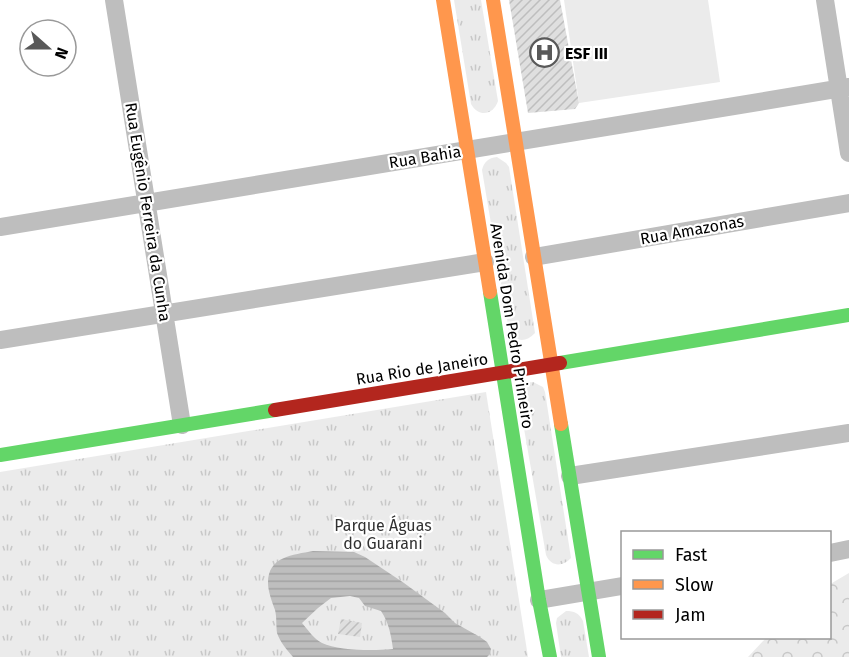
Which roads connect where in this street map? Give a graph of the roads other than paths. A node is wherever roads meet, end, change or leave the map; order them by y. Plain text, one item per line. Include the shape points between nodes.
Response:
1 (114, 0) edge
2 (443, 0) edge
3 (493, 0) edge
4 (825, 0) edge
5 (844, 88) edge
6 (516, 141) junction
7 (467, 150) junction
8 (849, 153) edge
9 (147, 202) junction
10 (849, 203) edge
11 (0, 227) edge
12 (534, 257) junction
13 (485, 262) junction
14 (165, 314) junction
15 (849, 315) edge
16 (0, 340) edge
17 (552, 364) junction
18 (503, 372) junction
19 (182, 425) junction
20 (849, 433) edge
21 (0, 455) edge
22 (570, 476) junction
23 (849, 549) edge
24 (831, 553) edge
25 (621, 586) edge
26 (588, 592) junction
27 (539, 600) junction
28 (550, 657) edge
29 (599, 657) edge

1 - 9 street, Rua Eugênio Ferreira da Cunha
2 - 7 street, Avenida Dom Pedro Primeiro
3 - 6 street, Avenida Dom Pedro Primeiro
4 - 5 street
5 - 6 street, Rua Bahia
5 - 8 street
6 - 7 street, Rua Bahia
6 - 12 street, Avenida Dom Pedro Primeiro
7 - 9 street, Rua Bahia
7 - 13 street, Avenida Dom Pedro Primeiro
9 - 11 street, Rua Bahia
9 - 14 street, Rua Eugênio Ferreira da Cunha
10 - 12 street, Rua Amazonas
12 - 17 street, Avenida Dom Pedro Primeiro
13 - 14 street
13 - 18 street, Avenida Dom Pedro Primeiro
14 - 16 street
14 - 19 street, Rua Eugênio Ferreira da Cunha
15 - 17 street, Rua Rio de Janeiro
17 - 18 street, Rua Rio de Janeiro
17 - 22 street, Avenida Dom Pedro Primeiro
18 - 19 street, Rua Rio de Janeiro
18 - 27 street, Avenida Dom Pedro Primeiro
19 - 21 street, Rua Rio de Janeiro
20 - 22 street
22 - 26 street, Avenida Dom Pedro Primeiro
23 - 24 street
25 - 26 street
26 - 27 street
26 - 29 street, Avenida Dom Pedro Primeiro
27 - 28 street, Avenida Dom Pedro Primeiro

